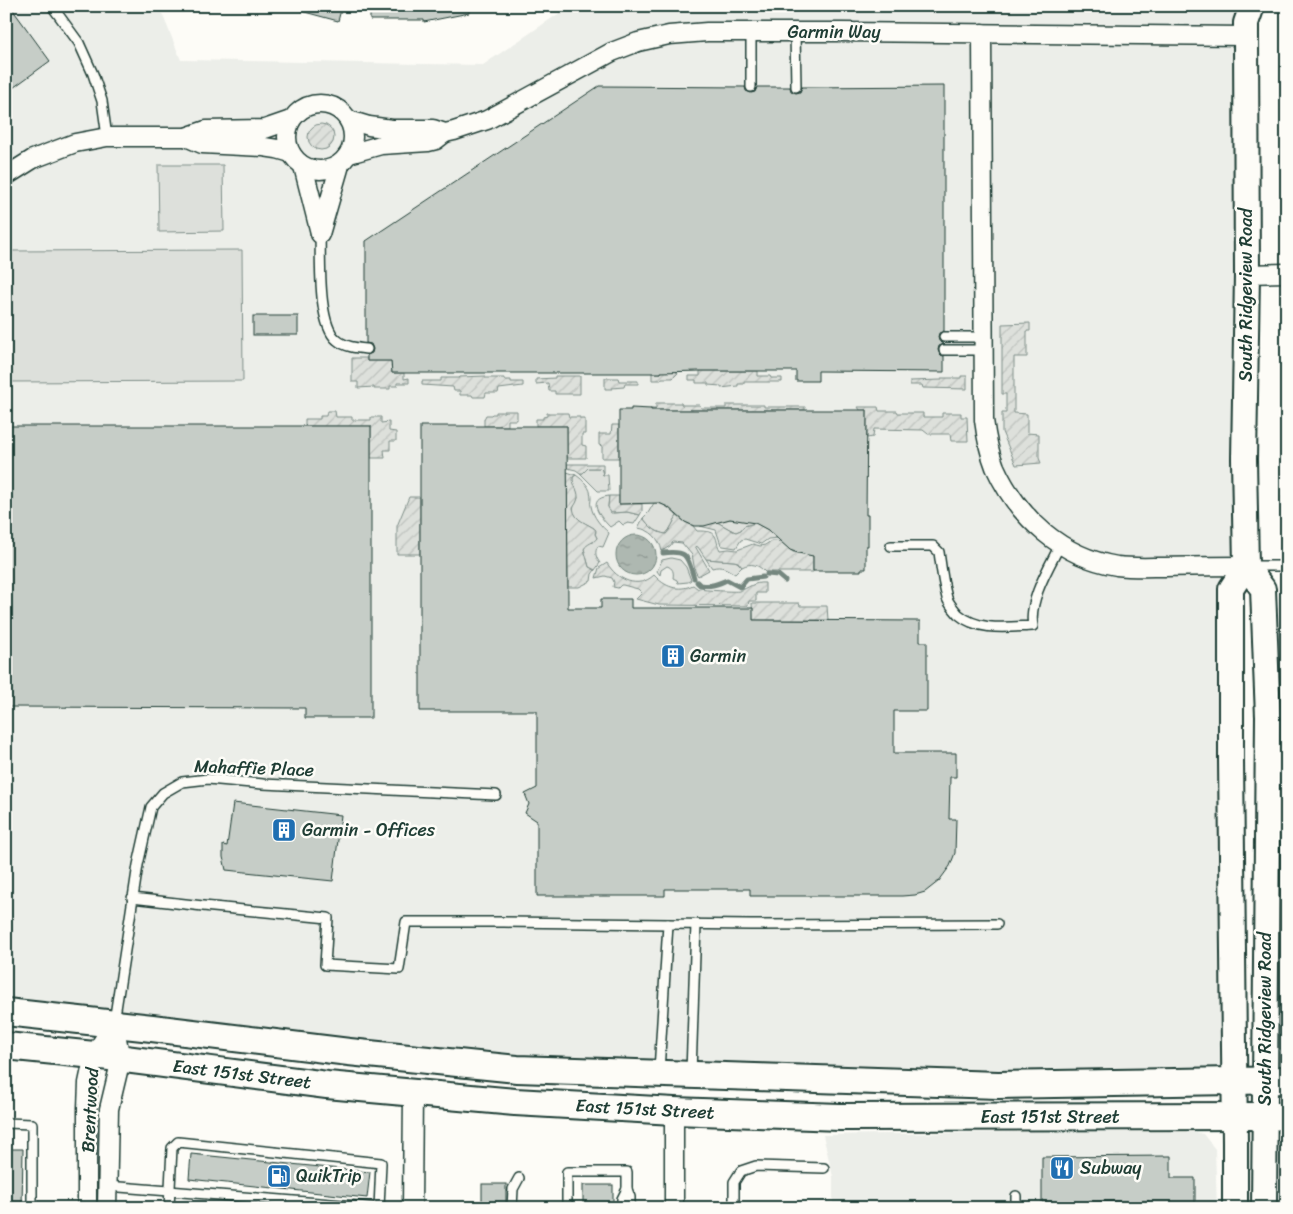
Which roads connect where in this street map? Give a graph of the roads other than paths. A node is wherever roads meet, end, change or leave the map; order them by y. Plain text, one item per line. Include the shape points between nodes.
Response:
1 (52, 6) edge
2 (1245, 18) edge
3 (751, 32) junction
4 (795, 32) junction
5 (982, 33) junction
6 (752, 87) dead end
7 (796, 87) dead end
8 (291, 120) junction
9 (349, 120) junction
10 (445, 133) junction
11 (107, 137) junction
12 (186, 137) junction
13 (345, 159) junction
14 (297, 160) junction
15 (6, 176) edge
16 (320, 234) junction
17 (1287, 273) edge
18 (1247, 274) junction
19 (944, 337) dead end
20 (983, 343) junction
21 (366, 349) dead end
22 (944, 350) dead end
23 (1060, 545) junction
24 (891, 546) dead end
25 (1246, 566) junction
26 (1287, 566) edge
27 (496, 795) dead end
28 (132, 898) junction
29 (668, 924) junction
30 (696, 924) junction
31 (997, 924) dead end
32 (6, 1012) edge
33 (114, 1024) junction
34 (6, 1046) edge
35 (94, 1055) junction
36 (121, 1059) junction
37 (658, 1074) junction
38 (691, 1076) junction
39 (1276, 1080) edge
40 (1234, 1081) junction
41 (937, 1083) junction
42 (419, 1093) junction
43 (674, 1111) junction
44 (1235, 1117) junction
45 (1275, 1117) edge
46 (6, 1123) edge
47 (824, 1168) dead end
48 (519, 1178) dead end
49 (108, 1186) junction
50 (627, 1189) junction
51 (169, 1190) junction
52 (1016, 1196) dead end
53 (32, 1208) edge
54 (88, 1208) edge
55 (107, 1208) edge
56 (169, 1208) edge
57 (380, 1208) edge
58 (412, 1208) edge
59 (512, 1208) edge
60 (567, 1208) edge
61 (622, 1208) edge
62 (630, 1208) edge
63 (674, 1208) edge
64 (734, 1208) edge
65 (1016, 1208) edge
66 (1235, 1208) edge
67 (1264, 1208) edge

1 - 11 lane via 79,43 93,74 102,100
2 - 5 street, Garmin Way
2 - 18 main road, South Ridgeview Road
3 - 4 street, Garmin Way
3 - 6 lane
3 - 10 street, Garmin Way via 669,35 638,42 612,52 487,120
4 - 5 street, Garmin Way
4 - 7 lane
5 - 20 street
8 - 9 street, Garmin Way via 306,107 320,104 333,107
8 - 12 street, Garmin Way via 264,129 206,130
8 - 14 street via 286,137
9 - 10 street, Garmin Way via 392,129 433,129
9 - 13 street via 353,140
10 - 13 street, Garmin Way via 436,140 381,145
11 - 12 street, Garmin Way
11 - 15 street, Garmin Way via 75,143 34,159
12 - 14 street, Garmin Way via 202,144 277,149
13 - 14 street, Garmin Way via 334,168 320,171 311,170
13 - 16 street
14 - 16 street
16 - 21 lane via 322,294 328,327 337,341
17 - 18 street
18 - 25 main road, South Ridgeview Road
19 - 20 lane
20 - 22 lane
20 - 23 street via 984,420 995,467 1017,505
23 - 24 lane via 1033,606 1033,626 1002,628 972,623 953,609 948,600 938,552 933,546
23 - 25 street via 1076,554 1118,566
25 - 26 lane
25 - 39 main road, South Ridgeview Road via 1263,589 1264,604
25 - 40 main road, South Ridgeview Road via 1231,589
27 - 28 lane, Mahaffie Place via 208,779 182,782 162,793 151,807
28 - 29 lane via 328,918 326,965 400,969 406,922
28 - 33 lane, Mahaffie Place
29 - 30 lane
29 - 37 lane
30 - 31 lane
30 - 38 lane
32 - 33 main road, East 151st Street
33 - 35 street, Brentwood
33 - 36 street, Brentwood
33 - 37 main road, East 151st Street via 517,1069
34 - 35 main road, East 151st Street
35 - 36 main road, East 151st Street
35 - 54 street, Brentwood via 87,1108
36 - 42 main road, East 151st Street
36 - 49 street, Brentwood via 109,1109
37 - 38 main road, East 151st Street
37 - 42 main road via 648,1088 640,1092 462,1082
38 - 41 main road, East 151st Street
39 - 40 main road, East 151st Street
39 - 45 main road, South Ridgeview Road
40 - 41 main road, East 151st Street
40 - 44 main road, South Ridgeview Road
41 - 43 main road via 917,1093 896,1095 721,1092
42 - 43 main road, East 151st Street
42 - 58 street
43 - 44 main road, East 151st Street via 850,1117
43 - 63 street
44 - 45 main road, East 151st Street
44 - 66 main road, South Ridgeview Road
45 - 67 main road, South Ridgeview Road
46 - 53 lane via 32,1124
47 - 64 lane via 756,1166 741,1171 734,1182
48 - 59 lane via 513,1189
49 - 51 lane
49 - 55 street, Brentwood
50 - 60 lane via 627,1172 567,1172
50 - 61 lane
50 - 62 lane
51 - 56 lane
51 - 57 lane
51 - 57 lane via 172,1148 178,1142 380,1162
52 - 65 lane

